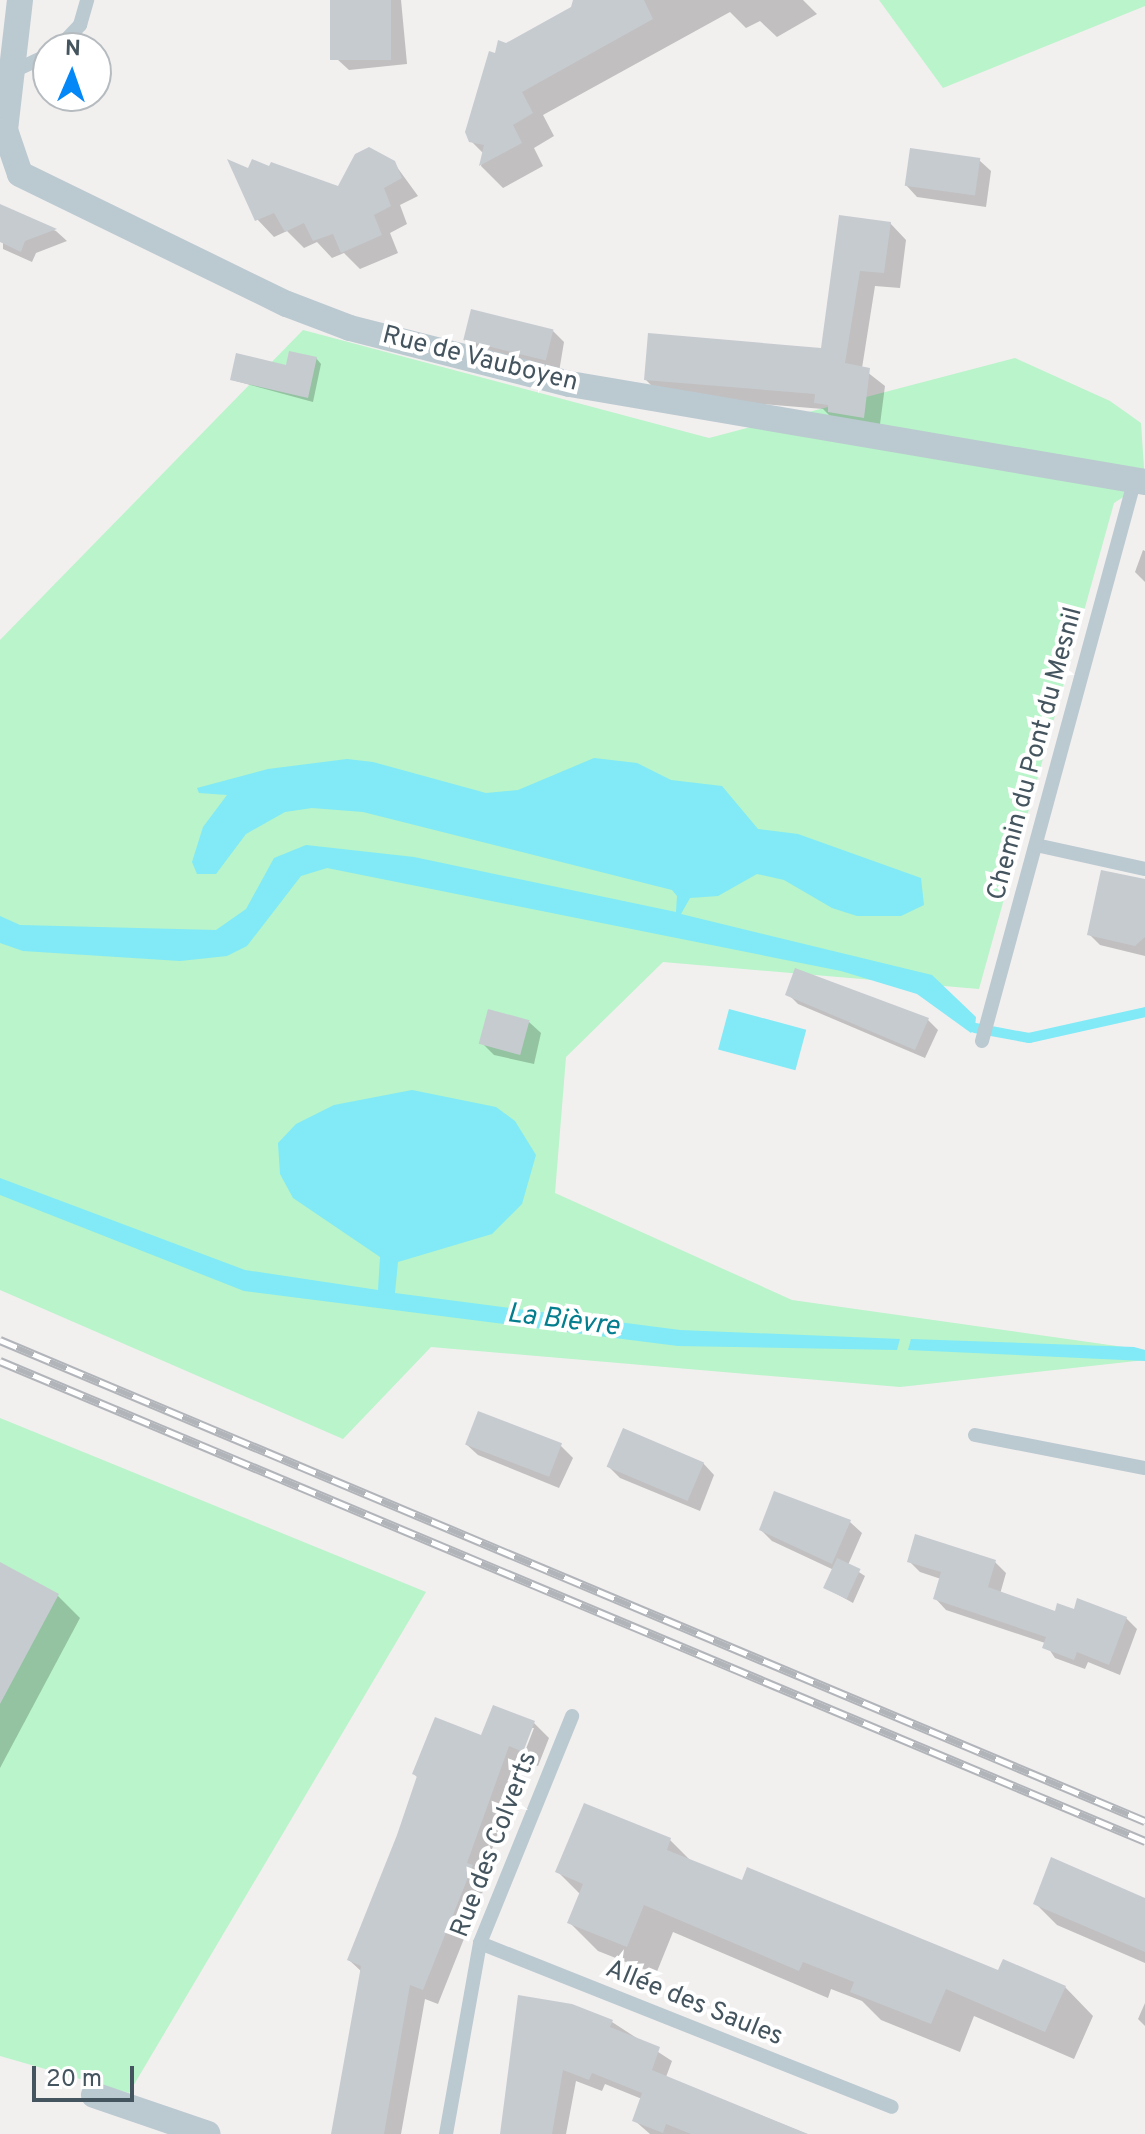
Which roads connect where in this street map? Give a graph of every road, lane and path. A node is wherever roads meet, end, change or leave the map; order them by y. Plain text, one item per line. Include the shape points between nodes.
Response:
1 (20, 0) edge
2 (87, 0) edge
3 (73, 32) edge
4 (32, 62) edge
5 (16, 70) junction
6 (1140, 480) edge
7 (1036, 845) junction
8 (1145, 869) edge
9 (982, 1041) dead end
10 (975, 1435) dead end
11 (1145, 1468) edge
12 (572, 1716) dead end
13 (480, 1943) junction
14 (94, 2095) dead end
15 (892, 2107) dead end
16 (208, 2134) edge
17 (446, 2134) edge

1 - 5 street, Rue de Vauboyen
2 - 3 lane
4 - 5 lane
5 - 6 street, Rue de Vauboyen via 5,130 20,174 273,298 350,328 570,384
6 - 7 lane, Chemin du Pont du Mesnil
7 - 8 lane
7 - 9 lane, Chemin du Pont du Mesnil
10 - 11 lane
12 - 13 lane, Rue des Colverts
13 - 15 lane, Allée des Saules
13 - 17 lane, Rue des Colverts
14 - 16 street

